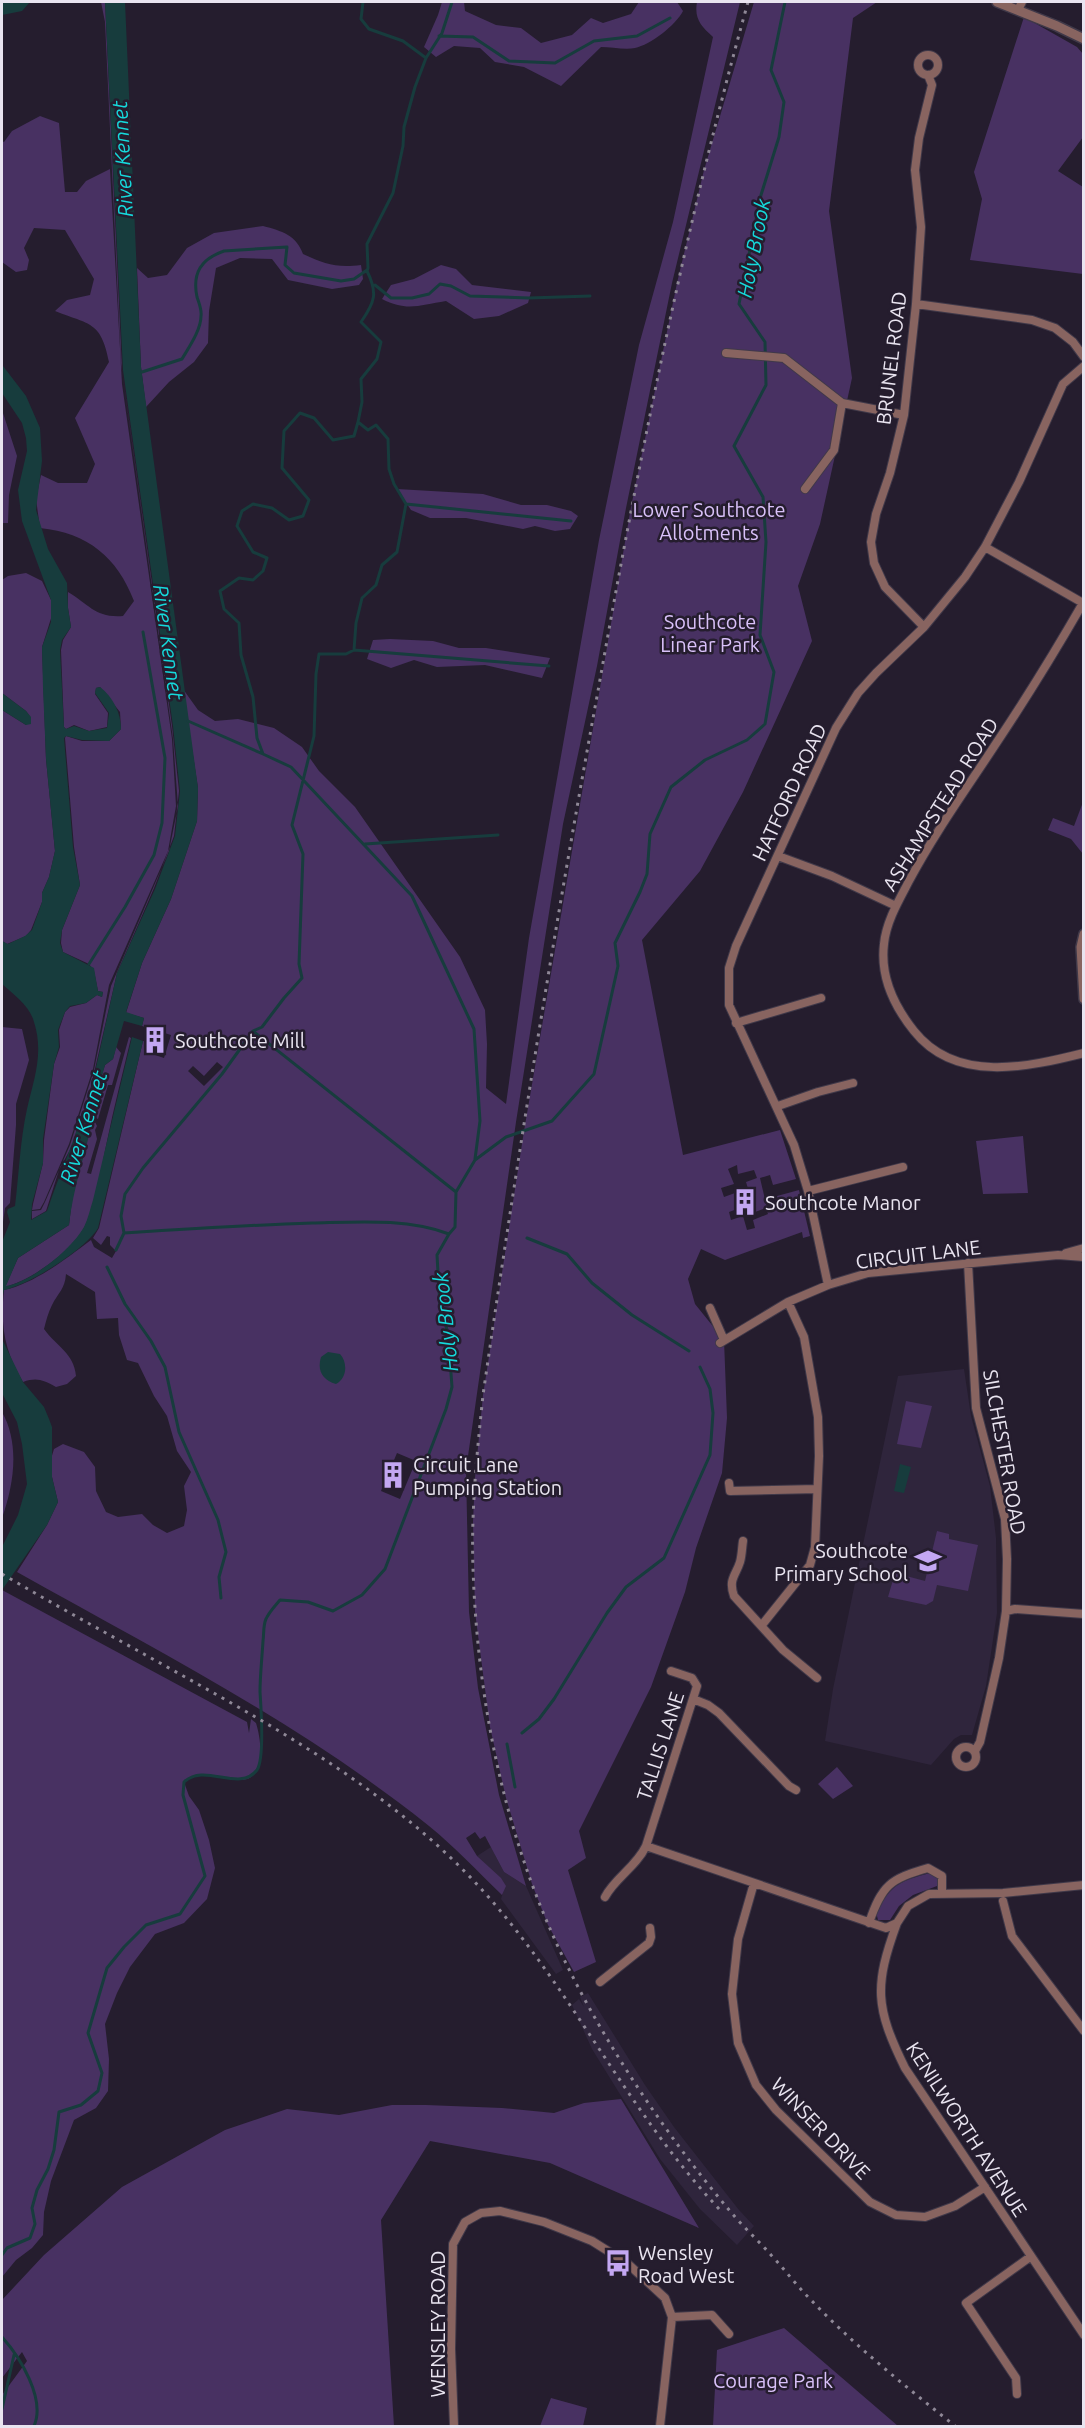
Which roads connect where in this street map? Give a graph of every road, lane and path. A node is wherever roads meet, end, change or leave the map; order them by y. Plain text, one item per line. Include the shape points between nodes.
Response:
1 (997, 2) edge
2 (1020, 6) edge
3 (1083, 39) edge
4 (928, 75) dead end
5 (916, 304) junction
6 (726, 353) dead end
7 (1083, 357) edge
8 (1083, 366) edge
9 (842, 403) junction
10 (904, 415) junction
11 (805, 489) dead end
12 (986, 547) junction
13 (1083, 603) edge
14 (924, 627) junction
15 (778, 856) junction
16 (896, 906) junction
17 (1083, 934) edge
18 (821, 998) dead end
19 (1083, 999) edge
20 (736, 1023) junction
21 (1083, 1053) edge
22 (853, 1083) dead end
23 (778, 1106) junction
24 (903, 1167) dead end
25 (808, 1191) junction
26 (1083, 1248) edge
27 (1058, 1255) junction
28 (1083, 1257) edge
29 (968, 1263) junction
30 (828, 1285) junction
31 (788, 1302) junction
32 (710, 1308) dead end
33 (729, 1483) dead end
34 (817, 1489) junction
35 (743, 1541) dead end
36 (1006, 1611) junction
37 (1083, 1614) edge
38 (762, 1625) junction
39 (671, 1671) dead end
40 (817, 1678) dead end
41 (693, 1699) junction
42 (975, 1751) dead end
43 (796, 1790) dead end
44 (646, 1846) junction
45 (754, 1882) junction
46 (1083, 1885) edge
47 (942, 1893) junction
48 (604, 1897) dead end
49 (1003, 1901) dead end
50 (869, 1923) junction
51 (897, 1923) junction
52 (650, 1928) dead end
53 (600, 1982) dead end
54 (1083, 2031) edge
55 (985, 2187) junction
56 (1030, 2257) junction
57 (672, 2317) junction
58 (729, 2334) dead end
59 (1083, 2336) edge
60 (1017, 2394) dead end
61 (454, 2427) edge
62 (660, 2427) edge

1 - 2 street
2 - 3 street
4 - 5 street, BRUNEL ROAD via 932,85 918,138 915,170 921,227
5 - 7 street via 1032,320 1055,328 1073,342
5 - 10 street, BRUNEL ROAD
6 - 9 street via 784,358
8 - 12 street, HATFORD ROAD via 1063,384
9 - 10 street
9 - 11 street via 834,450
10 - 14 street, BRUNEL ROAD via 871,542 874,563 885,587
12 - 13 street
12 - 14 street, HATFORD ROAD
13 - 16 street, ASHAMPSTEAD ROAD via 928,846
14 - 15 street, HATFORD ROAD via 858,693 836,728
15 - 16 street
15 - 20 street, HATFORD ROAD via 729,968 729,1005
16 - 21 street, ASHAMPSTEAD ROAD via 884,942 886,983 898,1011 918,1037 940,1054 966,1065 1008,1068
17 - 19 street
18 - 20 street
20 - 23 street, HATFORD ROAD
22 - 23 street
23 - 25 street, HATFORD ROAD
24 - 25 street
25 - 30 street, HATFORD ROAD
26 - 27 street, CIRCUIT LANE
27 - 28 street, CIRCUIT LANE
27 - 29 street, CIRCUIT LANE
29 - 30 street, CIRCUIT LANE via 868,1273
29 - 36 street, SILCHESTER ROAD via 976,1407 1005,1519
30 - 31 street, CIRCUIT LANE
31 - 32 street, CIRCUIT LANE via 722,1342
31 - 34 street via 804,1337 815,1390
33 - 34 street via 730,1491
34 - 38 street via 815,1547 810,1565
35 - 38 street via 731,1588
36 - 37 street
36 - 42 street, SILCHESTER ROAD via 999,1658
38 - 40 street via 783,1650
39 - 41 street, TALLIS LANE via 692,1678 697,1686
41 - 43 street via 719,1713
41 - 44 street, TALLIS LANE
44 - 45 street
44 - 48 street, TALLIS LANE
45 - 50 street
45 - 55 street, WINSER DRIVE via 738,1939 732,1994 738,2043 756,2085 776,2110 870,2202 896,2215 925,2217 955,2206
46 - 47 street via 1003,1893
47 - 50 street via 942,1876 928,1868 899,1876 878,1897
47 - 51 street via 929,1894 908,1906
49 - 54 street via 1012,1936
50 - 51 street via 886,1928
51 - 55 street, KENILWORTH AVENUE via 885,1956 879,1998 888,2034 905,2068
52 - 53 street via 649,1943
55 - 56 street, KENILWORTH AVENUE
56 - 59 street, KENILWORTH AVENUE
56 - 60 street via 966,2303 1016,2378
57 - 58 street via 712,2315
57 - 61 street, WENSLEY ROAD via 665,2298 655,2287 627,2262 592,2241 513,2214 481,2213 465,2222 452,2251
57 - 62 street

